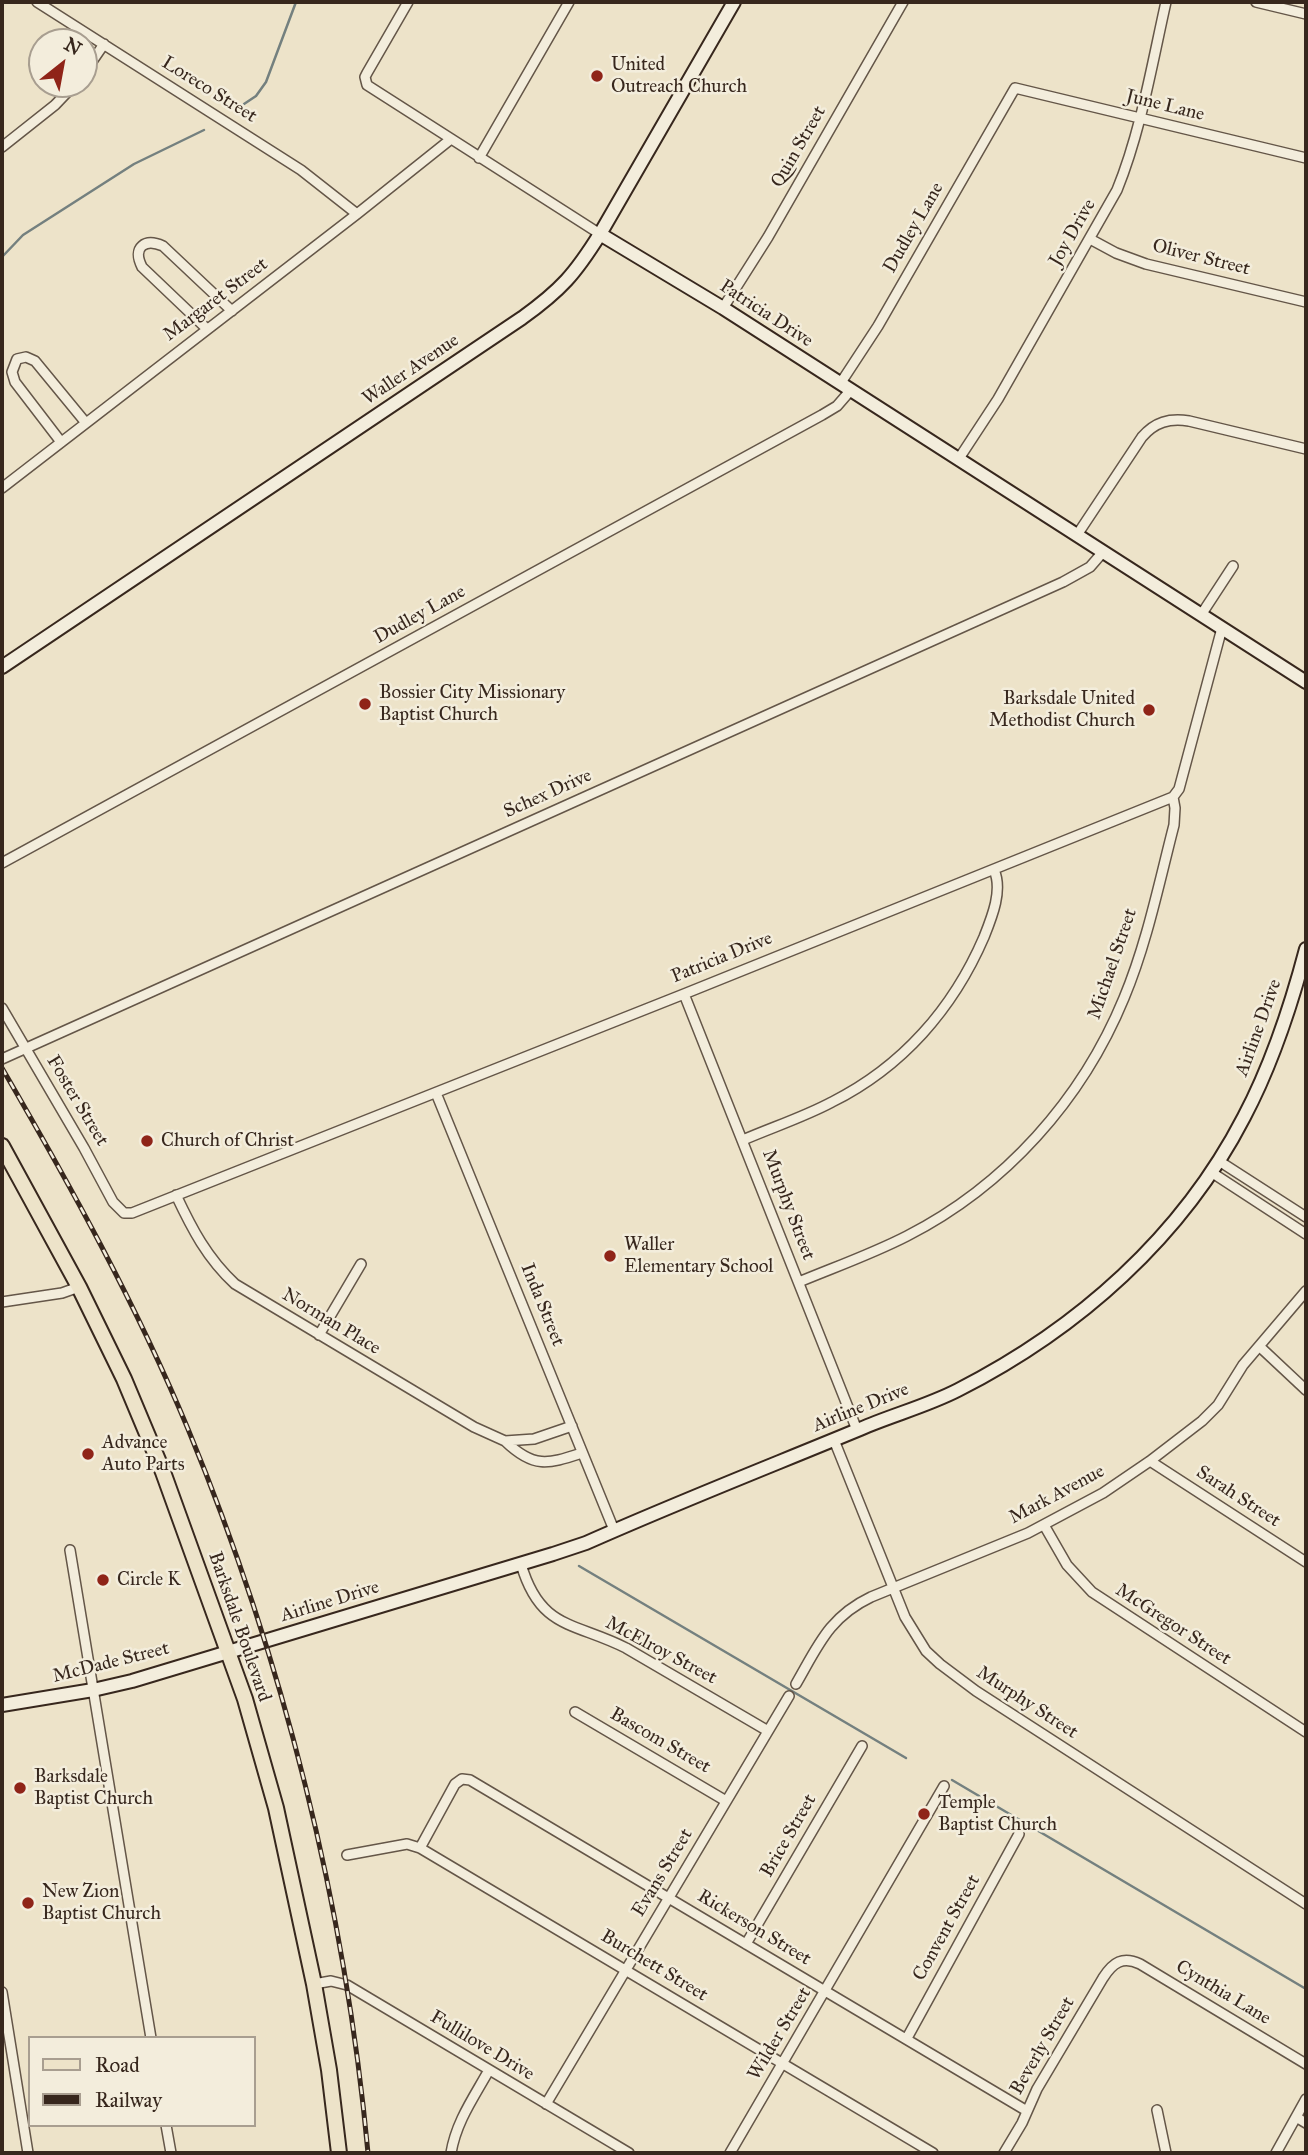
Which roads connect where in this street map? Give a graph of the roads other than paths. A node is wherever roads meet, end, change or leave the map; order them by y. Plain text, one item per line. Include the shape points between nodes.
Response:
1 (37, 2) edge
2 (408, 2) edge
3 (569, 2) edge
4 (734, 2) edge
5 (903, 2) edge
6 (1167, 2) edge
7 (1256, 2) edge
8 (1306, 14) edge
9 (104, 44) junction
10 (98, 53) edge
11 (1015, 88) joint
12 (62, 98) edge
13 (1139, 118) junction
14 (451, 139) junction
15 (2, 147) edge
16 (479, 158) junction
17 (1306, 158) edge
18 (357, 214) junction
19 (600, 234) junction
20 (1090, 239) junction
21 (1306, 302) edge
22 (723, 308) junction
23 (232, 311) junction
24 (207, 329) junction
25 (845, 388) junction
26 (86, 423) junction
27 (61, 442) junction
28 (1306, 449) edge
29 (958, 460) junction
30 (2, 488) edge
31 (1077, 536) junction
32 (1103, 552) junction
33 (1233, 566) dead end
34 (1201, 615) junction
35 (1222, 628) junction
36 (2, 667) edge
37 (1306, 682) edge
38 (1173, 797) junction
39 (2, 863) edge
40 (994, 870) junction
41 (1306, 948) edge
42 (684, 994) junction
43 (2, 1008) edge
44 (25, 1048) junction
45 (2, 1059) edge
46 (436, 1093) junction
47 (743, 1140) junction
48 (2, 1146) edge
49 (1219, 1161) junction
50 (1211, 1172) junction
51 (176, 1195) junction
52 (120, 1212) joint
53 (1306, 1217) edge
54 (1306, 1234) edge
55 (361, 1264) dead end
56 (799, 1282) junction
57 (79, 1287) junction
58 (1306, 1291) edge
59 (2, 1302) edge
60 (319, 1335) junction
61 (1259, 1346) junction
62 (1306, 1390) edge
63 (572, 1426) junction
64 (857, 1430) junction
65 (834, 1440) junction
66 (505, 1441) junction
67 (582, 1453) junction
68 (1150, 1461) junction
69 (1044, 1525) junction
70 (614, 1530) junction
71 (70, 1550) dead end
72 (1306, 1562) edge
73 (521, 1564) junction
74 (892, 1589) junction
75 (228, 1652) junction
76 (796, 1684) dead end
77 (93, 1690) junction
78 (789, 1696) dead end
79 (2, 1705) edge
80 (575, 1712) dead end
81 (768, 1731) junction
82 (1306, 1732) edge
83 (862, 1746) dead end
84 (944, 1786) dead end
85 (726, 1801) junction
86 (1019, 1834) dead end
87 (420, 1848) junction
88 (347, 1856) dead end
89 (669, 1897) junction
90 (1306, 1904) edge
91 (746, 1944) junction
92 (1120, 1961) joint
93 (626, 1969) junction
94 (314, 1984) junction
95 (825, 1991) junction
96 (2, 1992) edge
97 (151, 2036) edge
98 (907, 2038) junction
99 (782, 2063) junction
100 (1306, 2064) edge
101 (489, 2070) junction
102 (1306, 2099) edge
103 (546, 2104) junction
104 (1027, 2110) junction
105 (1157, 2110) dead end
106 (1296, 2117) junction
107 (1306, 2123) edge
108 (27, 2124) edge
109 (166, 2127) edge
110 (29, 2153) edge
111 (171, 2153) edge
112 (339, 2153) edge
113 (451, 2153) edge
114 (629, 2153) edge
115 (730, 2153) edge
116 (933, 2153) edge
117 (1004, 2153) edge
118 (1166, 2153) edge
119 (1276, 2153) edge

1 - 9 street, Loreco Street
2 - 14 street, Patricia Drive via 366,81 370,88
3 - 16 street
4 - 19 street, Waller Avenue
5 - 22 street, Quin Street
6 - 13 street, Joy Drive
7 - 8 street
9 - 10 street
9 - 18 street, Loreco Street via 301,170
11 - 13 street, June Lane
11 - 25 street, Dudley Lane
12 - 15 street
13 - 17 street, June Lane
13 - 20 street, Joy Drive via 1121,181
14 - 16 street, Patricia Drive
14 - 18 street, Margaret Street
16 - 19 street, Patricia Drive
18 - 23 street, Margaret Street
19 - 22 street, Patricia Drive
19 - 36 street, Waller Avenue via 567,282 540,306
20 - 21 street, Oliver Street via 1146,264
20 - 29 street, Joy Drive
22 - 25 street, Patricia Drive
23 - 24 street, Margaret Street
23 - 24 street via 163,246 144,245 138,256 142,267
24 - 26 street, Margaret Street
25 - 29 street, Patricia Drive
25 - 39 street, Dudley Lane via 837,406 822,415
26 - 27 street, Margaret Street
26 - 27 street via 35,360 17,359 12,372 15,382
27 - 30 street, Margaret Street
28 - 31 street via 1189,421 1162,422 1142,437
29 - 31 street, Patricia Drive
31 - 32 street, Patricia Drive
32 - 34 street, Patricia Drive
32 - 44 street, Schex Drive via 1090,567 1063,582
33 - 34 street
34 - 35 street, Patricia Drive
35 - 37 street, Patricia Drive
35 - 38 street via 1179,789
38 - 40 street, Patricia Drive
38 - 56 street, Michael Street via 1174,825 1131,978 1105,1037 1064,1104 1020,1154 949,1212 888,1246
40 - 42 street, Patricia Drive
40 - 47 street via 997,893 981,944 951,999 922,1035 889,1066 846,1095
41 - 49 street, Airline Drive via 1266,1072
42 - 46 street, Patricia Drive
42 - 47 street, Murphy Street
43 - 44 street, Foster Street
44 - 45 street, Schex Drive
44 - 52 street, Foster Street
46 - 51 street, Patricia Drive
46 - 63 street, Inda Street
47 - 56 street, Murphy Street
48 - 57 main road, Barksdale Boulevard
49 - 50 street, Airline Drive
49 - 53 street
50 - 54 street
50 - 64 street, Airline Drive via 1143,1257 1063,1326 956,1391
51 - 52 street, Patricia Drive via 132,1213
51 - 60 street, Norman Place via 192,1230 218,1268 245,1291
55 - 60 street
56 - 64 street, Murphy Street
57 - 59 street
57 - 75 main road, Barksdale Boulevard via 158,1458
58 - 61 street, Mark Avenue
60 - 66 street, Norman Place
61 - 62 street
61 - 68 street, Mark Avenue via 1218,1405
63 - 66 street via 534,1439
63 - 67 street, Inda Street
64 - 65 street, Airline Drive
65 - 70 street, Airline Drive
65 - 74 street, Murphy Street
66 - 67 street, Norman Place via 537,1462
67 - 70 street, Inda Street
68 - 69 street, Mark Avenue
68 - 72 street, Sarah Street
69 - 74 street, Mark Avenue
69 - 82 street, McGregor Street via 1067,1565 1092,1592
70 - 73 street, Airline Drive
71 - 77 street
73 - 75 street, Airline Drive
73 - 81 street, McElroy Street via 538,1601 563,1623 626,1648
74 - 76 street, Mark Avenue via 837,1619
74 - 90 street, Murphy Street via 916,1637 948,1671
75 - 77 street, McDade Street
75 - 94 main road, Barksdale Boulevard via 276,1808
77 - 79 street, McDade Street
77 - 97 street
78 - 81 street, Evans Street
80 - 85 street, Bascom Street
81 - 85 street, Evans Street
83 - 91 street, Brice Street
84 - 95 street, Wilder Street
85 - 89 street, Evans Street
86 - 98 street, Convent Street
87 - 88 street via 407,1844
87 - 89 street, Rickerson Street via 462,1779
87 - 93 street, Burchett Street
89 - 91 street, Rickerson Street
89 - 93 street, Evans Street
91 - 95 street, Rickerson Street
92 - 100 street, Cynthia Lane via 1140,1964
92 - 104 street, Beverly Street via 1107,1971
93 - 99 street, Burchett Street
93 - 103 street, Evans Street
94 - 101 street, Fullilove Drive via 331,1981 347,1986
94 - 112 main road, Barksdale Boulevard
95 - 98 street, Rickerson Street
95 - 99 street, Wilder Street
96 - 108 street
98 - 104 street, Rickerson Street
99 - 115 street, Wilder Street
99 - 116 street, Burchett Street
101 - 103 street, Fullilove Drive
101 - 113 street via 465,2112
102 - 106 street
103 - 114 street, Fullilove Drive
104 - 117 street, Beverly Street
105 - 118 street
106 - 107 street
106 - 119 street
108 - 110 street
109 - 111 street

